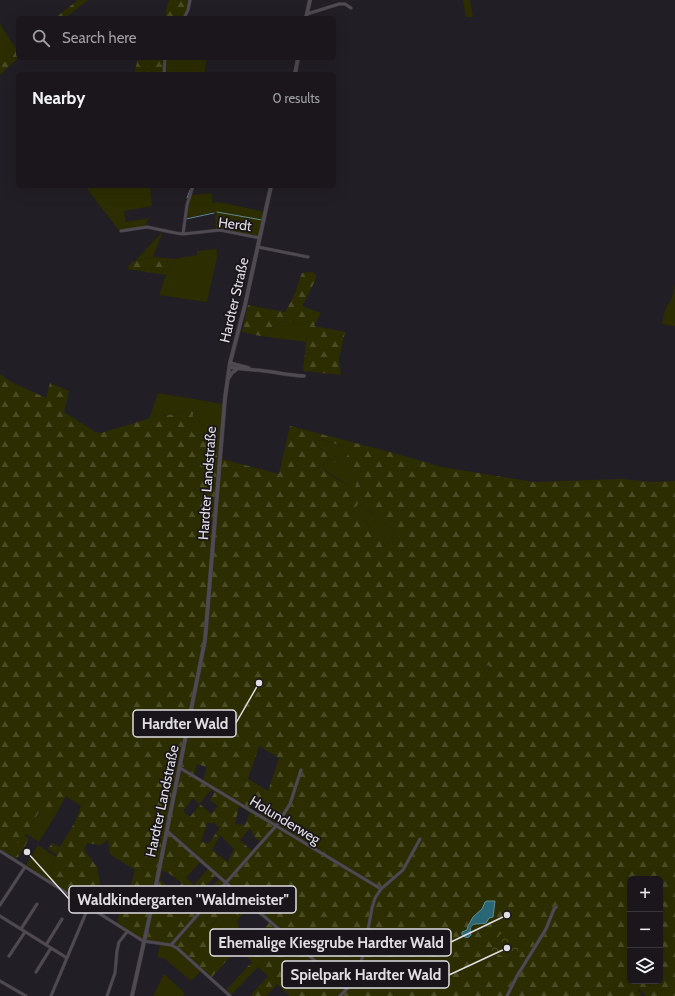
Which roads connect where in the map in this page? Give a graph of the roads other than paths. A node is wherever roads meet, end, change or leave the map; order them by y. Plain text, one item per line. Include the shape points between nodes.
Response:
1 (190, 0) edge
2 (310, 0) edge
3 (351, 8) dead end
4 (185, 16) edge
5 (307, 16) edge
6 (165, 60) edge
7 (298, 60) edge
8 (164, 72) edge
9 (295, 72) edge
10 (192, 188) edge
11 (271, 188) edge
12 (121, 232) dead end
13 (183, 234) junction
14 (260, 238) junction
15 (258, 247) junction
16 (308, 257) dead end
17 (230, 365) junction
18 (237, 369) junction
19 (255, 369) junction
20 (304, 376) dead end
21 (228, 379) junction
22 (223, 419) joint
23 (180, 768) junction
24 (301, 770) dead end
25 (276, 826) junction
26 (167, 831) junction
27 (420, 839) dead end
28 (0, 851) edge
29 (25, 867) junction
30 (226, 883) junction
31 (381, 888) junction
32 (0, 904) edge
33 (37, 904) dead end
34 (556, 907) dead end
35 (88, 908) junction
36 (0, 916) edge
37 (62, 919) dead end
38 (21, 929) junction
39 (25, 932) junction
40 (127, 932) junction
41 (144, 942) junction
42 (46, 945) junction
43 (171, 945) junction
44 (51, 948) junction
45 (9, 956) dead end
46 (67, 958) junction
47 (36, 972) dead end
48 (0, 981) edge
49 (347, 989) junction
50 (26, 996) edge
51 (51, 996) edge
52 (107, 996) edge
53 (132, 996) edge
54 (230, 996) edge
55 (340, 996) edge
56 (507, 996) edge

1 - 4 street
2 - 5 main road
3 - 5 street via 339,4
6 - 8 street
7 - 9 main road
10 - 13 street
11 - 14 main road, Hardter Straße
12 - 13 street, Herdt via 147,227
13 - 14 street, Herdt via 220,230
14 - 15 main road, Hardter Straße
15 - 16 street
15 - 17 main road, Hardter Straße
17 - 18 street
17 - 19 street
17 - 21 main road, Hardter Straße
18 - 19 street
18 - 21 street
19 - 20 street
21 - 22 main road, Hardter Straße
22 - 23 main road, Hardter Landstraße via 206,634
23 - 25 street, Holunderweg
23 - 26 main road, Hardter Landstraße
24 - 25 street via 290,804
25 - 30 street
25 - 31 street, Holunderweg
26 - 30 street
26 - 41 main road, Hardter Landstraße
27 - 31 street via 403,870
28 - 29 street
29 - 32 street
29 - 35 street
30 - 43 street
30 - 49 street
31 - 49 street via 372,908 358,972
33 - 38 street
34 - 56 street
35 - 40 street
35 - 46 street
36 - 38 street
37 - 42 street
38 - 39 street
39 - 42 street
39 - 45 street
40 - 41 street
40 - 52 street via 119,942 115,974
41 - 43 street
41 - 53 main road, Hardter Landstraße
42 - 44 street
43 - 54 street
44 - 46 street
44 - 47 street
46 - 51 street
48 - 50 street
49 - 55 street

